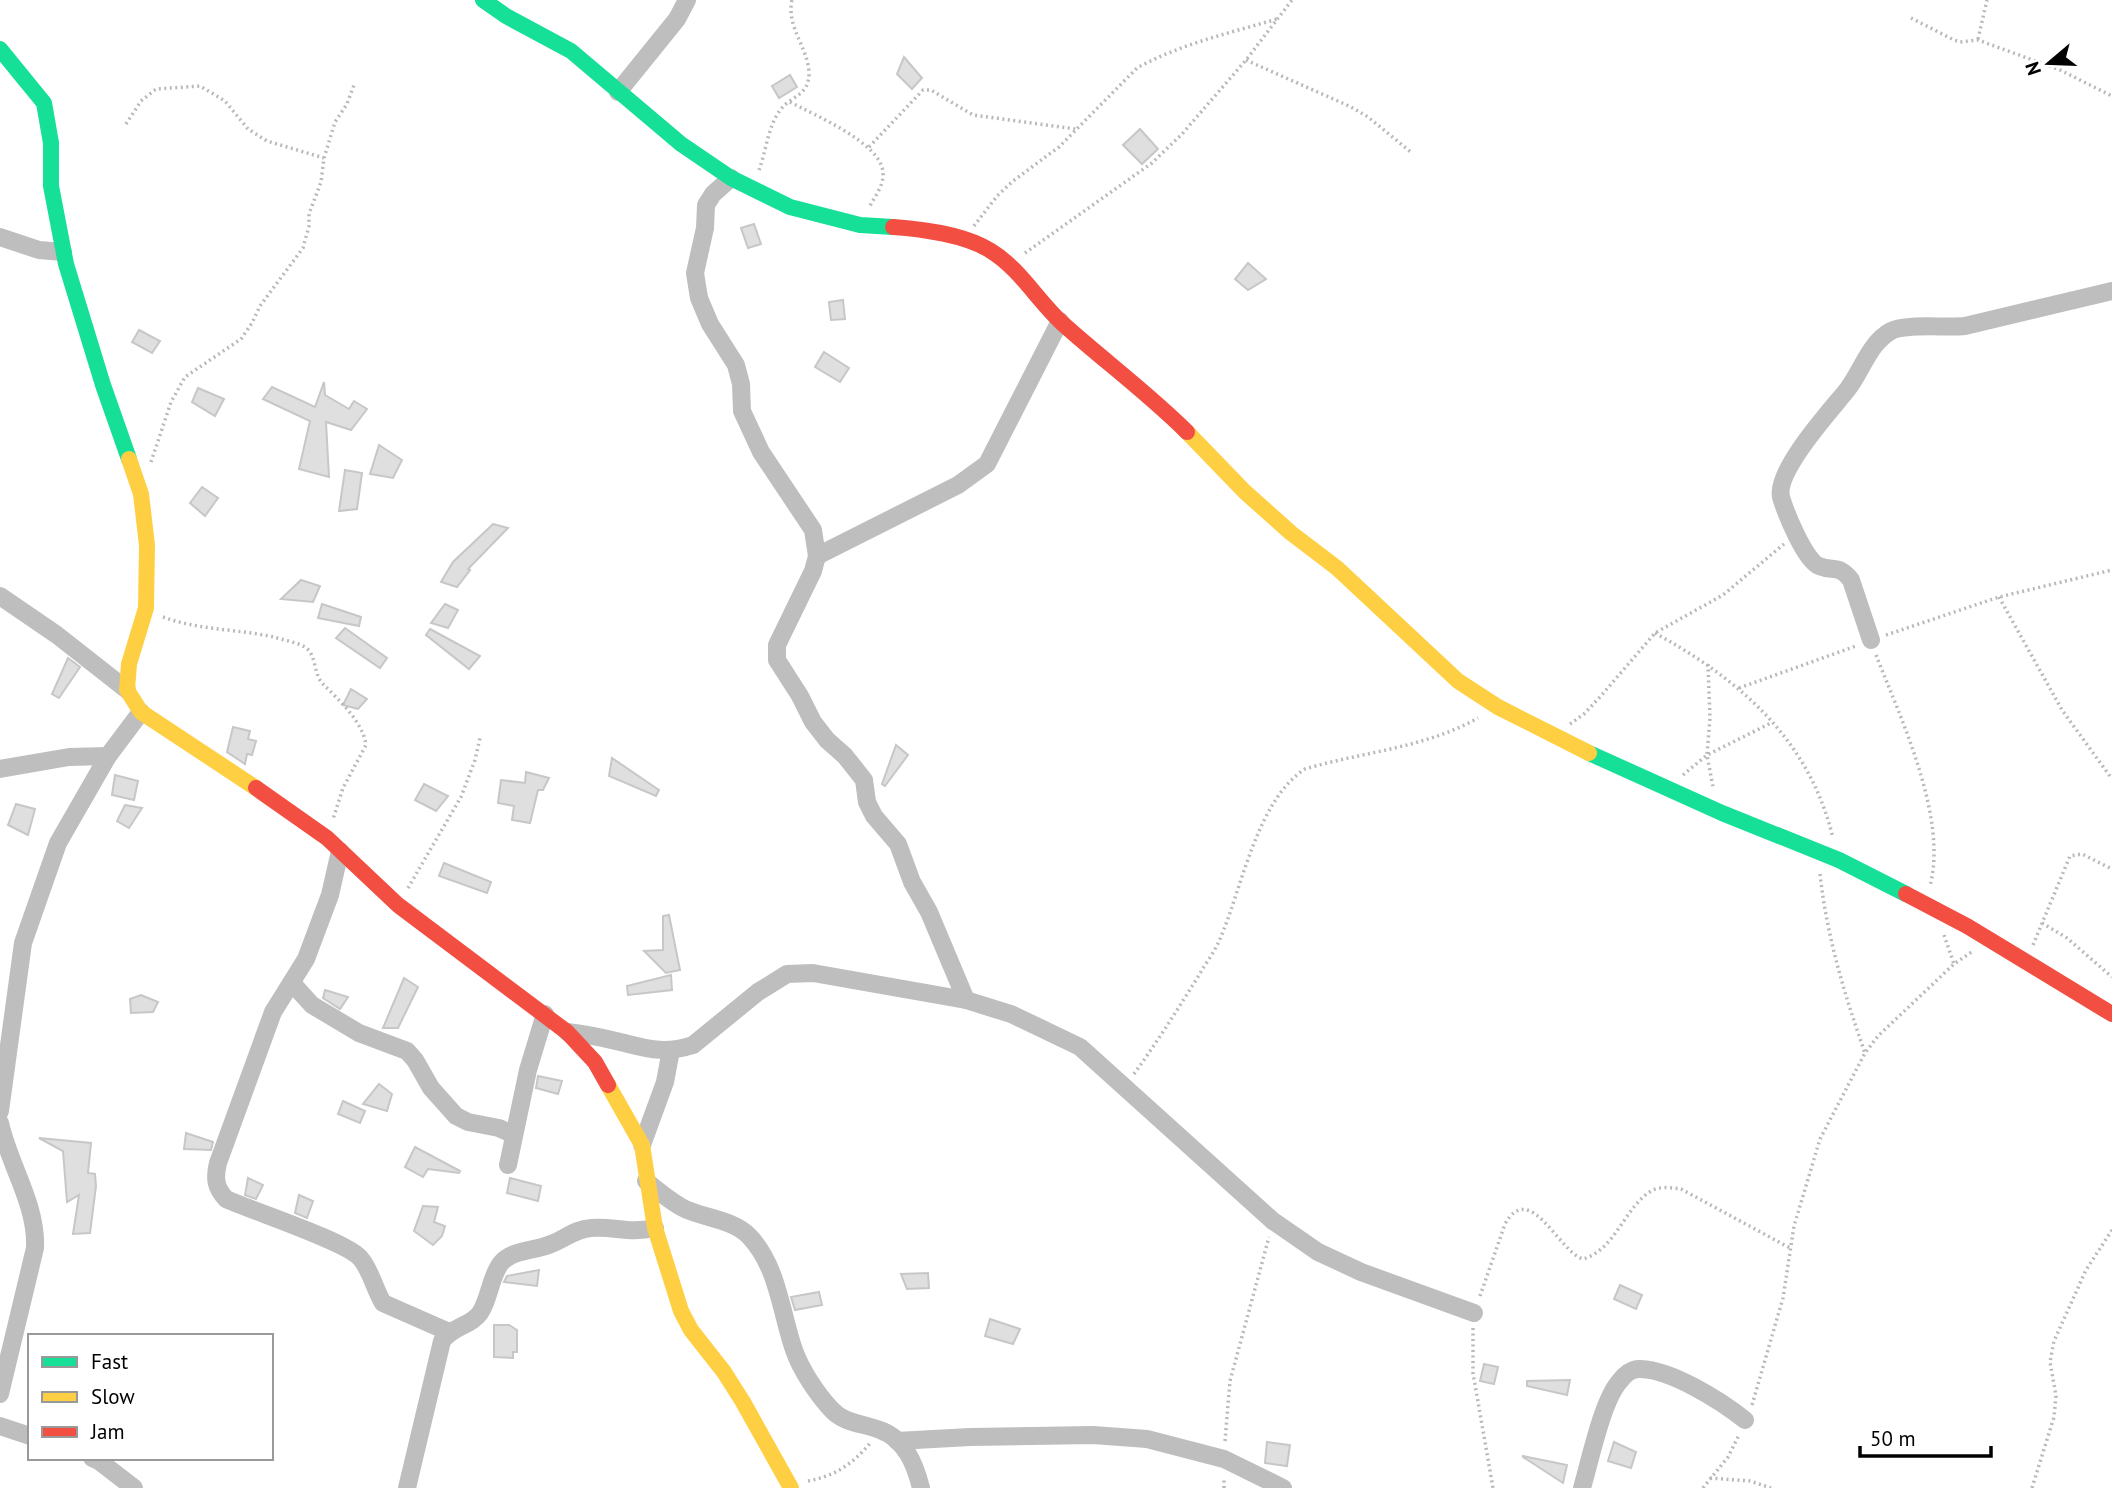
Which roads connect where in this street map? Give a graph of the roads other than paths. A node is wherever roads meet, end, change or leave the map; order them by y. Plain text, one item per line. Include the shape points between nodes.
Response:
1 (483, 0) edge
2 (687, 0) edge
3 (0, 49) edge
4 (618, 92) junction
5 (731, 178) junction
6 (0, 237) edge
7 (63, 252) junction
8 (2112, 291) edge
9 (1060, 321) junction
10 (817, 556) junction
11 (0, 596) edge
12 (1871, 640) road end
13 (127, 690) junction
14 (141, 712) junction
15 (108, 756) junction
16 (0, 769) edge
17 (340, 851) junction
18 (292, 983) junction
19 (966, 1000) junction
20 (545, 1014) junction
21 (2112, 1014) edge
22 (567, 1031) junction
23 (671, 1050) junction
24 (0, 1111) edge
25 (0, 1123) edge
26 (514, 1135) junction
27 (642, 1144) junction
28 (508, 1165) dead end
29 (646, 1181) junction
30 (655, 1228) junction
31 (1474, 1313) road end
32 (449, 1332) junction
33 (6, 1347) edge
34 (0, 1394) edge
35 (1745, 1420) road end
36 (0, 1426) edge
37 (28, 1435) edge
38 (897, 1441) junction
39 (97, 1460) edge
40 (790, 1485) edge
41 (134, 1488) edge
42 (407, 1488) edge
43 (921, 1488) edge
44 (1283, 1488) edge
45 (1582, 1488) edge

1 - 4 street via 571,51
2 - 4 street
3 - 7 street via 44,103 51,143 51,186
4 - 5 street via 701,160
5 - 9 street via 823,218 933,230 989,249 1009,264
5 - 10 street via 706,205 695,273 699,298 736,365 742,411 761,452 813,530
6 - 7 street via 39,250
7 - 13 street via 141,494 147,545 146,608 129,664
8 - 12 street via 1965,326 1908,326 1888,333 1816,426 1786,474 1780,494 1812,562 1845,572 1851,580
9 - 10 street via 987,464 958,485
9 - 21 street via 1169,414 1245,492 1337,568 1431,658 1497,707 1561,741 1839,860 1926,903
10 - 19 street via 777,645 777,660 820,731 864,780 867,802 898,844
11 - 13 street
13 - 14 street
14 - 15 street
14 - 17 street via 286,808
15 - 16 street via 69,757
15 - 24 street via 58,843 23,943
17 - 18 street via 330,895
17 - 20 street via 398,905
18 - 26 street via 312,1005 359,1033 407,1051 456,1116
18 - 32 street via 263,1038 218,1163 217,1189 226,1199 353,1252 361,1258 383,1303
19 - 23 street via 813,973 787,974 693,1045
19 - 31 street via 1011,1014 1080,1048 1273,1222 1318,1252
20 - 22 street
20 - 26 street
22 - 23 street via 652,1051
22 - 27 street via 595,1062
23 - 27 street via 665,1082
25 - 33 street via 36,1228 35,1248
26 - 28 street
27 - 29 street
29 - 30 street
29 - 38 street via 682,1208 748,1235 769,1268 794,1352 812,1384 832,1411
30 - 32 street via 587,1228 541,1248 520,1251 502,1262 479,1315
30 - 40 street via 681,1311 743,1402
32 - 42 street via 442,1341
33 - 34 street
35 - 45 street via 1723,1402 1686,1383 1639,1368 1628,1372 1607,1404
36 - 37 street
38 - 43 street via 909,1452
38 - 44 street via 1093,1435 1147,1439 1224,1459
39 - 41 street

